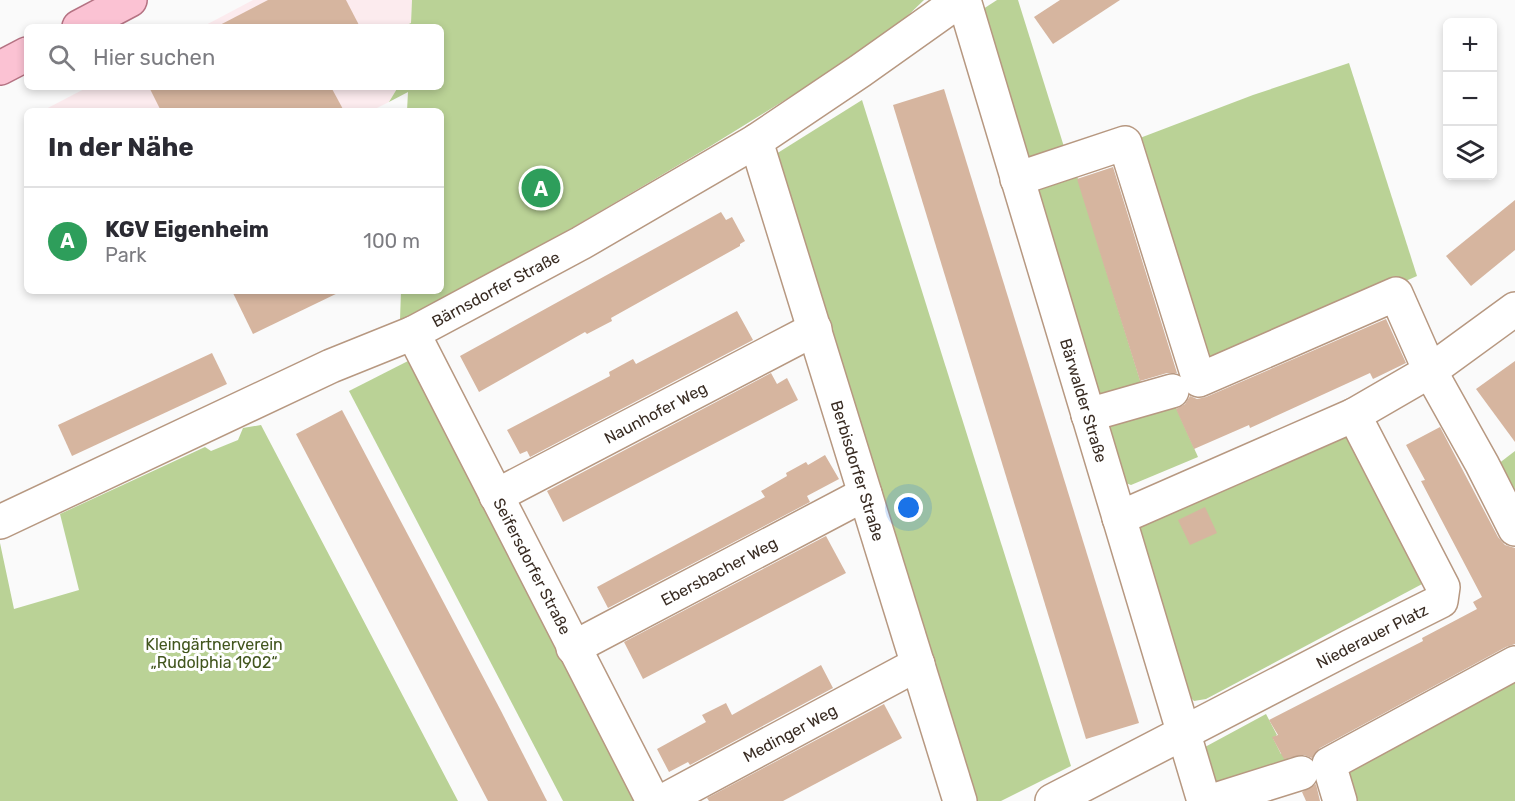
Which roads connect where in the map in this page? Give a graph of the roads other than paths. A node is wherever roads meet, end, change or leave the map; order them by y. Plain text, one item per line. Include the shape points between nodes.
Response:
1 (130, 0) edge
2 (962, 0) edge
3 (85, 24) edge
4 (24, 56) edge
5 (0, 68) edge
6 (756, 141) junction
7 (1017, 179) junction
8 (1515, 309) edge
9 (815, 329) junction
10 (412, 333) junction
11 (1430, 371) junction
12 (1186, 385) junction
13 (1088, 415) junction
14 (1354, 415) junction
15 (866, 494) junction
16 (496, 496) junction
17 (1119, 518) junction
18 (0, 522) edge
19 (1515, 529) edge
20 (573, 648) junction
21 (1515, 663) edge
22 (918, 664) junction
23 (1184, 733) junction
24 (1318, 768) junction
25 (653, 801) edge
26 (663, 801) edge
27 (960, 801) edge
28 (1052, 801) edge
29 (1204, 801) edge
30 (1212, 801) edge
31 (1340, 801) edge

1 - 3 main road
2 - 6 street, Bärnsdorfer Straße
2 - 7 street, Bärwalder Straße
4 - 5 main road
6 - 9 street, Berbisdorfer Straße
6 - 10 street, Bärnsdorfer Straße via 581,243
7 - 12 street via 1125,143
7 - 13 street, Bärwalder Straße
8 - 11 street
9 - 15 street, Berbisdorfer Straße
9 - 16 street, Naunhofer Weg
10 - 16 street, Seifersdorfer Straße
10 - 18 street, Bärnsdorfer Straße via 331,366
11 - 12 street via 1396,294
11 - 14 street
11 - 19 street
12 - 13 street
13 - 17 street, Bärwalder Straße
14 - 17 street
14 - 23 street, Niederauer Platz via 1443,587 1441,601
15 - 20 street, Ebersbacher Weg
15 - 22 street, Berbisdorfer Straße
16 - 20 street, Seifersdorfer Straße
17 - 23 street, Bärwalder Straße
20 - 25 street, Seifersdorfer Straße
21 - 24 street
22 - 26 street, Medinger Weg
22 - 27 street, Berbisdorfer Straße
23 - 28 street
23 - 29 street, Bärwalder Straße
24 - 30 street
24 - 31 street

